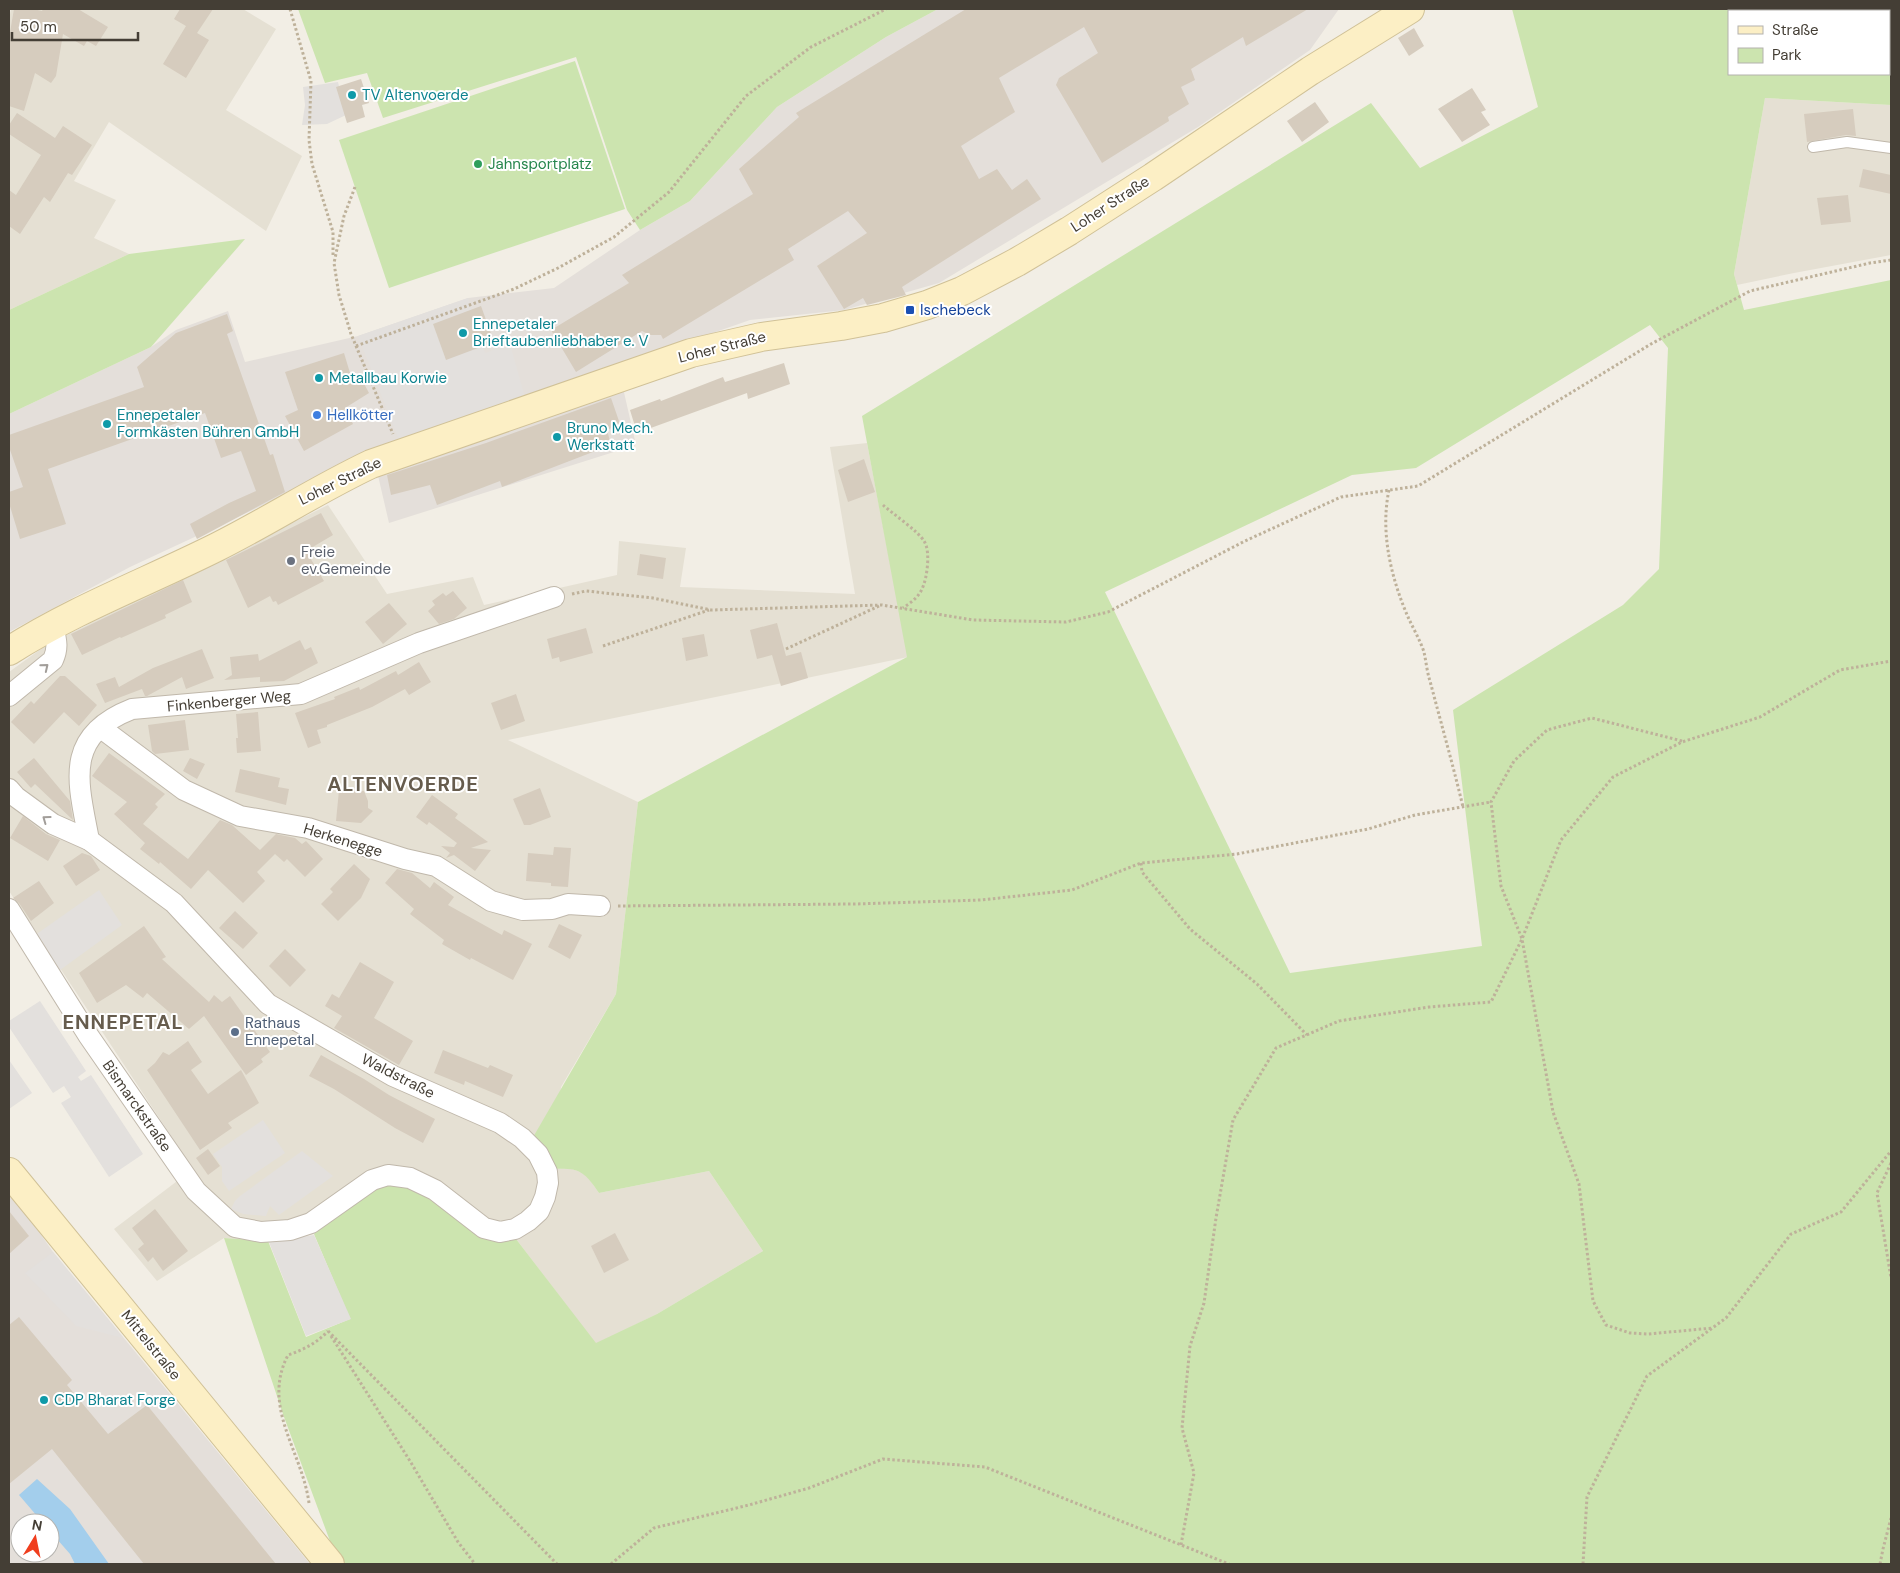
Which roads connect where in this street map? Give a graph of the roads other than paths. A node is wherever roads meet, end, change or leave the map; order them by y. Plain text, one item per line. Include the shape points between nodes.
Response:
1 (1410, 9) edge
2 (1813, 147) dead end
3 (1891, 148) edge
4 (554, 597) road end
5 (53, 626) junction
6 (9, 651) edge
7 (9, 696) edge
8 (101, 728) junction
9 (9, 790) edge
10 (89, 840) junction
11 (600, 906) road end
12 (9, 909) edge
13 (9, 1172) edge
14 (311, 1223) joint
15 (330, 1564) edge

1 - 5 main road, Loher Straße via 1310,71 1069,231 962,291 883,318 761,337 691,353 400,453 338,480 226,542
2 - 3 lane via 1847,142
4 - 8 street, Finkenberger Weg via 419,643 301,694 132,709
5 - 6 main road, Loher Straße
7 -> 5 street via 53,660 57,652
8 - 10 street, Finkenberger Weg via 89,740 78,771
8 - 11 street, Herkenegge via 184,790 240,816 308,828 436,866 491,901 523,910 568,904
10 -> 9 street, Waldstraße via 53,824
10 - 14 street, Waldstraße via 174,903 268,1004 393,1076 500,1123 538,1154 547,1172 548,1183 539,1211 515,1230 500,1232 484,1228 435,1190 410,1178 388,1175 372,1180
12 - 14 street, Bismarckstraße via 88,1035 196,1191 235,1227 261,1232 290,1230
13 - 15 main road, Mittelstraße

